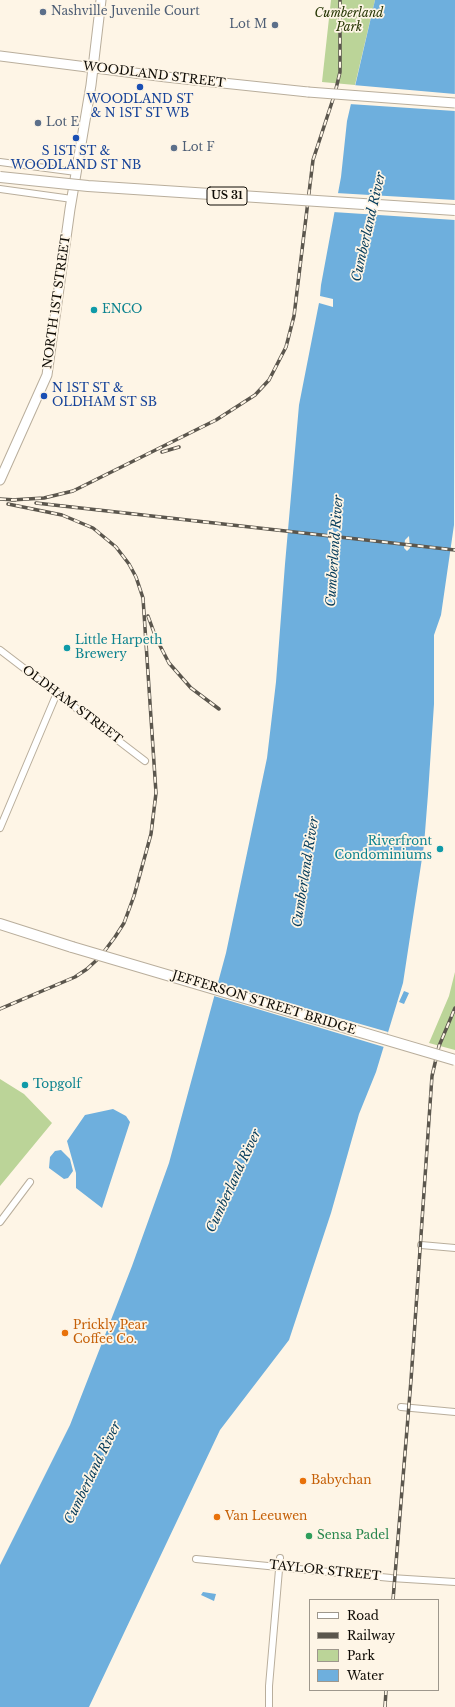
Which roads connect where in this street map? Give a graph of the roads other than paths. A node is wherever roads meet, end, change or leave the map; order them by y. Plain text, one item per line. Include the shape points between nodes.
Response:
1 (101, 0) edge
2 (0, 56) edge
3 (93, 68) junction
4 (455, 103) edge
5 (0, 162) edge
6 (76, 172) junction
7 (0, 177) edge
8 (0, 189) edge
9 (72, 199) junction
10 (455, 210) edge
11 (0, 480) edge
12 (0, 650) edge
13 (57, 693) junction
14 (145, 761) dead end
15 (0, 828) edge
16 (0, 924) edge
17 (455, 1060) edge
18 (30, 1182) dead end
19 (0, 1222) edge
20 (421, 1244) dead end
21 (455, 1248) edge
22 (401, 1407) dead end
23 (455, 1412) edge
24 (280, 1558) dead end
25 (196, 1559) dead end
26 (280, 1567) junction
27 (455, 1582) edge
28 (269, 1707) edge

1 - 3 street, NORTH 1ST STREET
2 - 3 street, WOODLAND STREET
3 - 4 street, WOODLAND STREET, bridge via 308,92
3 - 6 street, NORTH 1ST STREET
5 - 6 street
6 - 9 street, NORTH 1ST STREET
7 - 10 main road, US 31, bridge via 96,187
8 - 9 street
9 - 11 street, NORTH 1ST STREET via 47,375
12 - 13 street, OLDHAM STREET
13 - 14 street, OLDHAM STREET
13 - 15 street
16 - 17 main road, JEFFERSON STREET BRIDGE, bridge
18 - 19 street
20 - 21 street
22 - 23 street
24 - 26 street
25 - 26 street, TAYLOR STREET
26 - 27 street, TAYLOR STREET
26 - 28 street

